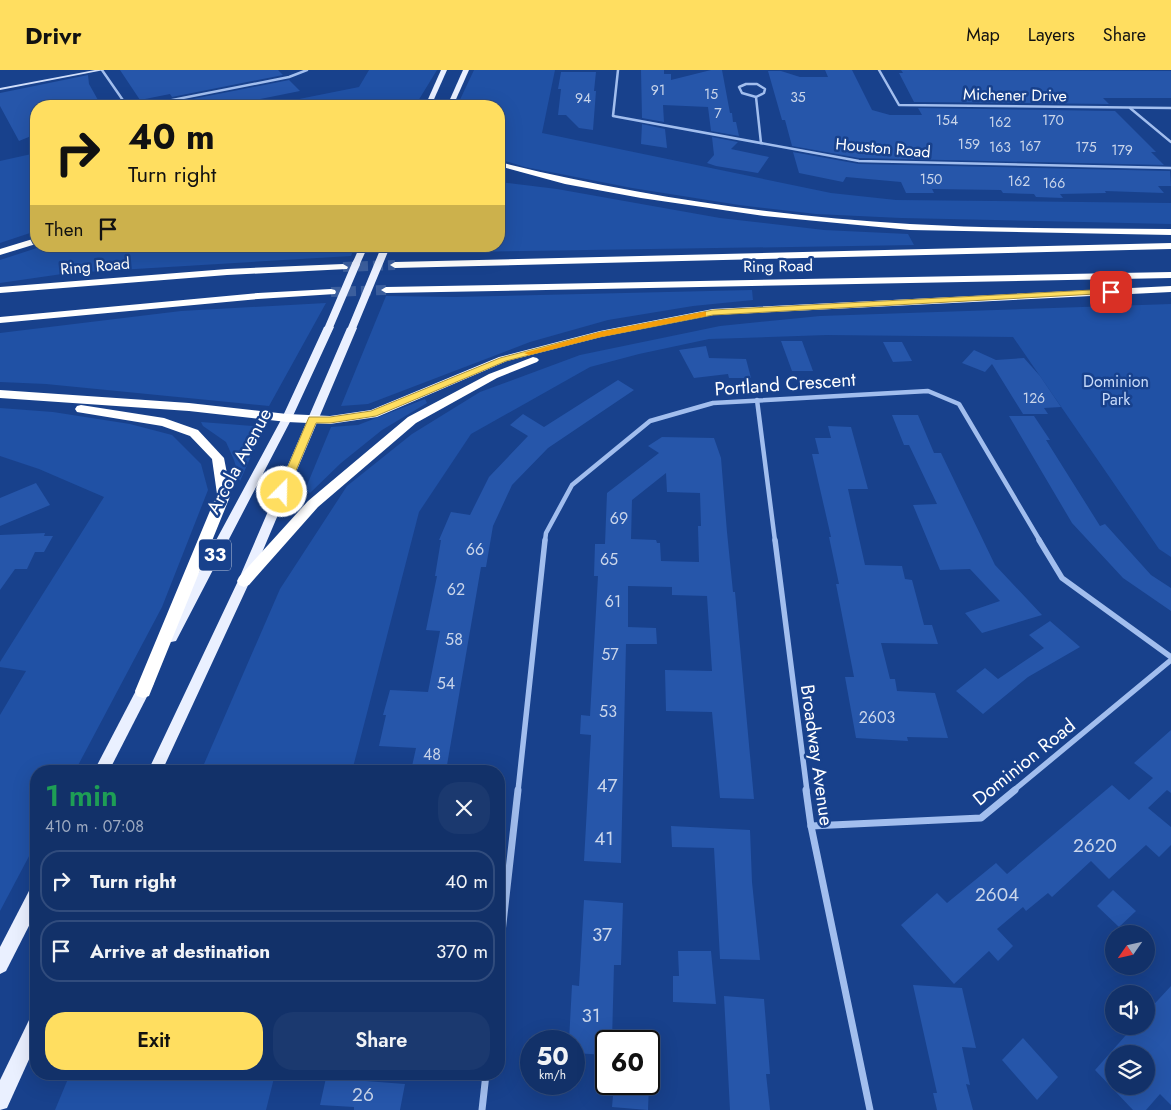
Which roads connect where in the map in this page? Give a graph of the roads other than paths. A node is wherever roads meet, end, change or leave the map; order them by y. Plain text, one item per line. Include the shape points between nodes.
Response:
1 (102, 70) edge
2 (307, 70) edge
3 (444, 70) edge
4 (466, 70) edge
5 (618, 70) edge
6 (879, 70) edge
7 (0, 90) edge
8 (756, 97) junction
9 (123, 100) edge
10 (174, 100) edge
11 (431, 100) edge
12 (453, 100) edge
13 (1129, 108) junction
14 (1171, 108) edge
15 (1171, 142) edge
16 (761, 143) junction
17 (505, 166) edge
18 (1171, 168) edge
19 (505, 174) edge
20 (565, 181) junction
21 (1171, 232) edge
22 (30, 243) edge
23 (1171, 246) edge
24 (0, 252) edge
25 (361, 252) edge
26 (384, 252) edge
27 (396, 265) tunnel mouth
28 (343, 267) tunnel mouth
29 (1171, 275) edge
30 (1171, 289) edge
31 (0, 290) edge
32 (386, 290) tunnel mouth
33 (331, 292) tunnel mouth
34 (0, 320) edge
35 (600, 334) junction
36 (0, 395) edge
37 (757, 400) junction
38 (286, 418) junction
39 (312, 420) junction
40 (244, 582) junction
41 (1171, 658) edge
42 (143, 691) junction
43 (104, 765) edge
44 (158, 765) edge
45 (811, 826) junction
46 (505, 905) edge
47 (30, 907) edge
48 (0, 965) edge
49 (30, 1037) edge
50 (485, 1080) edge
51 (0, 1101) edge
52 (482, 1110) edge
53 (870, 1110) edge

1 - 7 street
1 - 9 street
2 - 10 street via 289,78
3 - 11 main road
4 - 12 main road
5 - 16 street, Houston Road via 613,116
6 - 13 street, Michener Drive via 899,105
8 - 8 street via 765,89 757,84 739,88 742,93
8 - 16 street
13 - 14 street, Michener Drive
13 - 15 street
16 - 18 street, Houston Road via 885,163
17 - 20 highway
19 - 20 highway
20 - 21 highway via 755,211 910,227
22 - 24 highway
23 - 27 highway, Ring Road
25 - 38 main road, Arcola Avenue / 33, bridge
26 - 39 main road, 33, bridge
28 - 31 highway, Ring Road via 227,272
29 - 32 highway, Ring Road
30 - 35 highway via 713,312
33 - 34 highway
35 - 39 highway via 503,359 373,414
35 - 40 highway via 494,376 412,420 313,504
36 - 38 highway via 189,407
36 - 42 highway via 164,422 194,433 218,458 224,494
37 - 41 street, Portland Crescent via 928,391 959,404 1062,578
37 - 45 street, Broadway Avenue
37 - 46 street, Portland Crescent via 713,403 650,421 572,485 546,533
38 - 39 highway
38 - 42 main road, Arcola Avenue / 33
39 - 40 main road, 33
40 - 44 main road, 33
41 - 45 street, Dominion Road via 981,818
42 - 43 main road, Arcola Avenue / 33
45 - 53 street, Broadway Avenue
47 - 48 main road
49 - 51 main road
50 - 52 street

